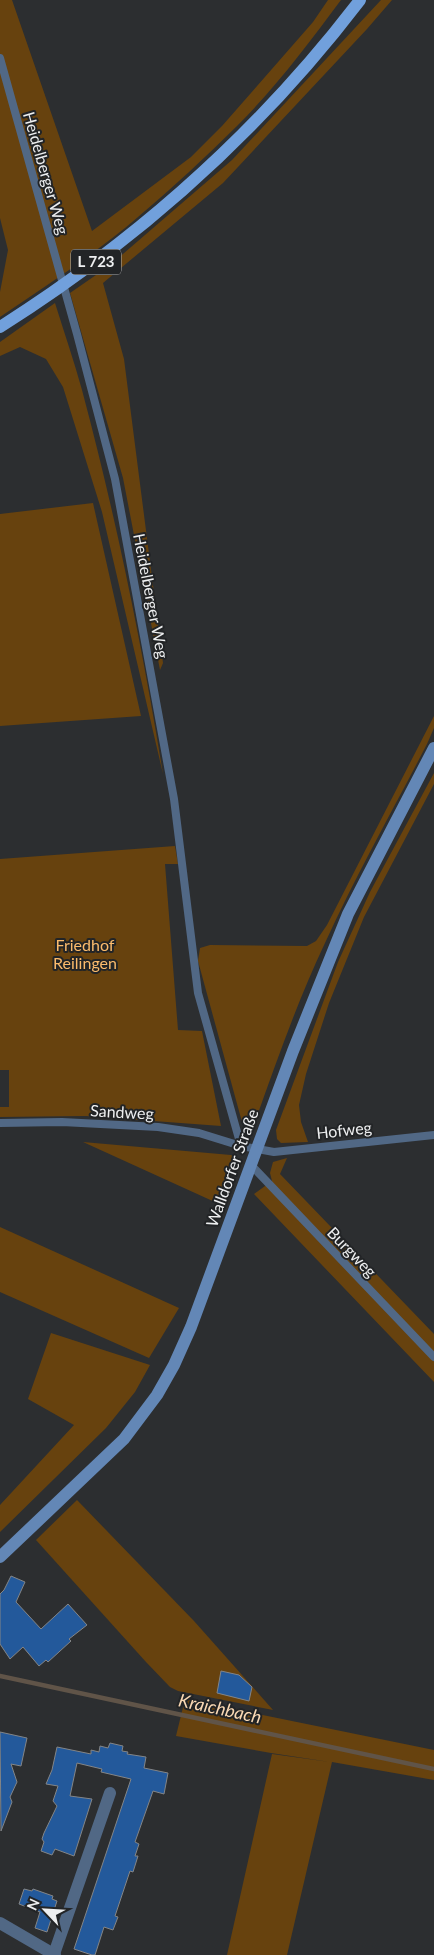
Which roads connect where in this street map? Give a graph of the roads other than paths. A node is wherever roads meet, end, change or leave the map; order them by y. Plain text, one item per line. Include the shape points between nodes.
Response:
1 (360, 0) edge
2 (0, 58) edge
3 (0, 327) edge
4 (434, 748) edge
5 (0, 1123) edge
6 (434, 1135) edge
7 (241, 1146) junction
8 (256, 1150) junction
9 (251, 1165) junction
10 (434, 1357) edge
11 (0, 1557) edge
12 (110, 1793) dead end
13 (0, 1923) edge
14 (54, 1955) edge

1 - 3 main road, L 723 via 304,70 186,189 101,259
2 - 7 lane, Heidelberger Weg via 115,480 174,799 198,993
4 - 8 street, Walldorfer Straße via 348,914
5 - 7 lane, Sandweg via 62,1122 158,1127 199,1133
6 - 8 lane, Hofweg via 274,1152
7 - 8 lane, Sandweg
8 - 9 street, Walldorfer Straße
9 - 10 lane, Burgweg
9 - 11 street, Walldorfer Straße via 191,1327 157,1395 124,1439
12 - 14 street
13 - 14 street

